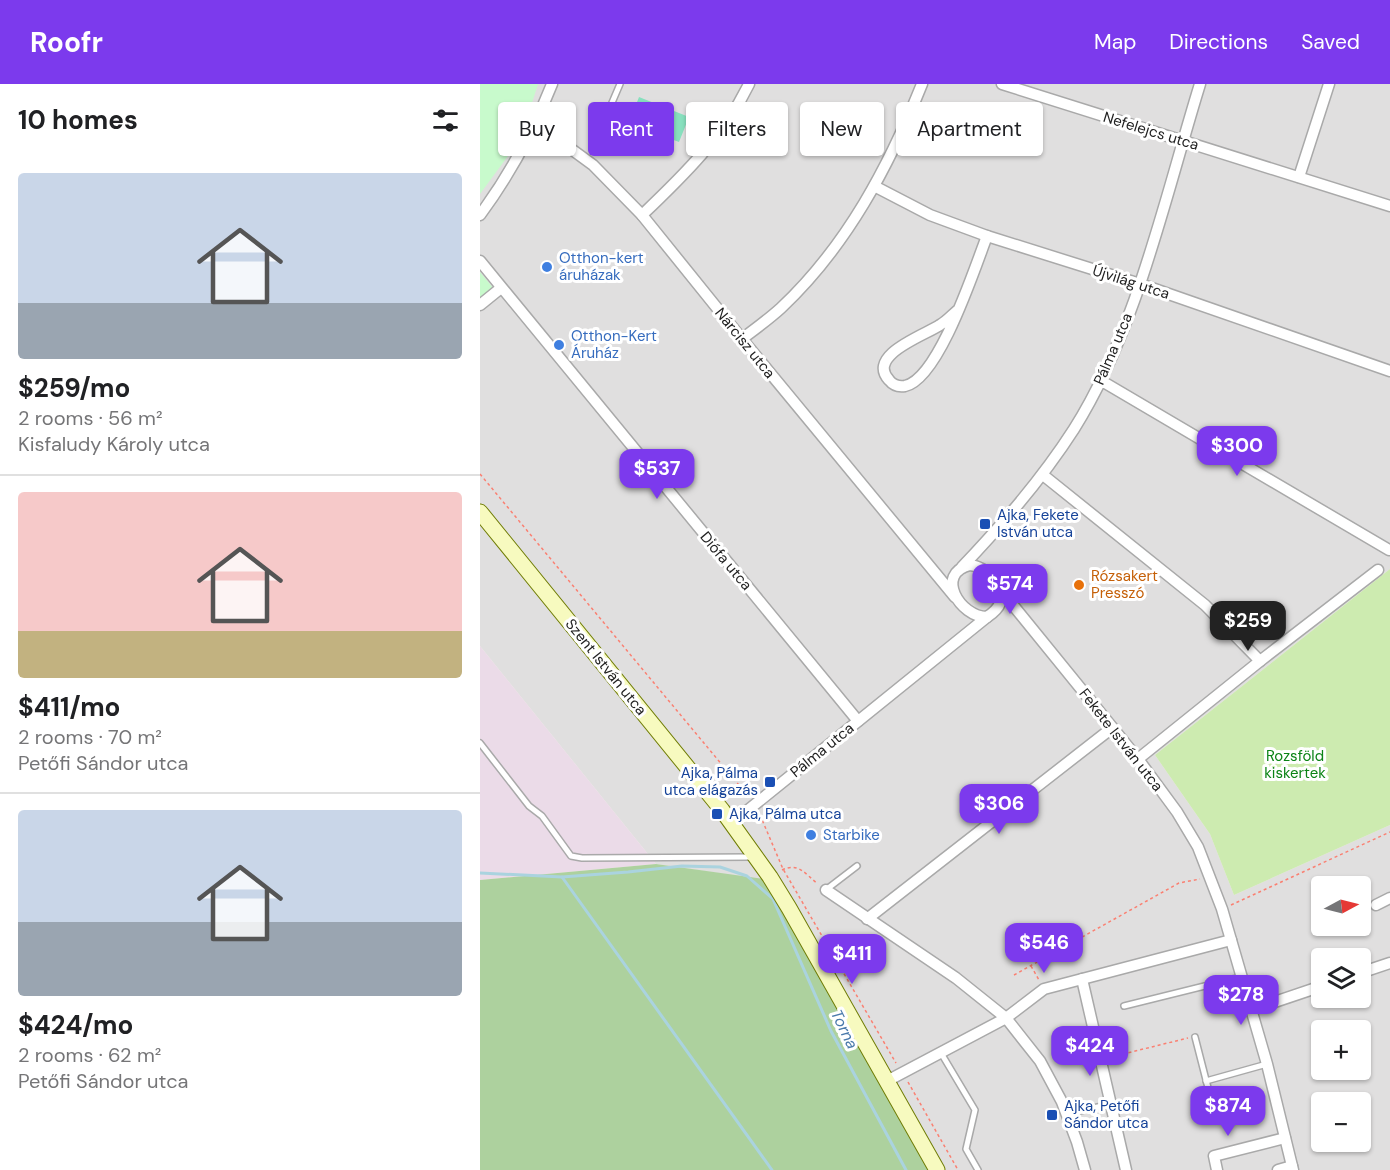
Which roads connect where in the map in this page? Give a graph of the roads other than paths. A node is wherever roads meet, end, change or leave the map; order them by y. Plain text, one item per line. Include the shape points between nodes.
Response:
1 (552, 84) edge
2 (620, 84) edge
3 (749, 84) edge
4 (922, 84) edge
5 (1002, 84) edge
6 (1200, 84) edge
7 (1329, 84) edge
8 (545, 102) edge
9 (612, 102) edge
10 (1183, 141) junction
11 (576, 153) edge
12 (519, 156) edge
13 (1299, 177) junction
14 (876, 187) junction
15 (1390, 206) edge
16 (480, 215) edge
17 (642, 215) junction
18 (987, 236) junction
19 (480, 261) edge
20 (1140, 284) junction
21 (501, 288) junction
22 (480, 305) edge
23 (958, 310) junction
24 (742, 339) junction
25 (1390, 371) edge
26 (1100, 380) junction
27 (1043, 476) junction
28 (480, 512) edge
29 (978, 550) junction
30 (1389, 550) edge
31 (976, 565) junction
32 (962, 567) junction
33 (1378, 570) dead end
34 (939, 577) junction
35 (952, 579) junction
36 (999, 588) junction
37 (956, 597) junction
38 (1000, 605) junction
39 (969, 612) junction
40 (1019, 612) junction
41 (987, 617) junction
42 (968, 632) junction
43 (1260, 661) junction
44 (858, 721) junction
45 (1112, 728) junction
46 (480, 743) edge
47 (1138, 759) junction
48 (732, 823) junction
49 (756, 857) junction
50 (857, 866) dead end
51 (826, 890) joint
52 (1390, 898) edge
53 (1376, 904) dead end
54 (867, 919) junction
55 (1231, 940) junction
56 (1390, 963) edge
57 (1371, 969) edge
58 (1241, 977) junction
59 (1082, 979) junction
60 (1311, 990) edge
61 (1124, 1006) dead end
62 (1251, 1010) junction
63 (1006, 1018) junction
64 (1195, 1036) road end
65 (941, 1053) junction
66 (1267, 1064) junction
67 (887, 1081) junction
68 (1206, 1082) junction
69 (1112, 1104) junction
70 (1066, 1114) junction
71 (1215, 1115) dead end
72 (1285, 1138) junction
73 (1293, 1168) edge
74 (937, 1170) edge
75 (978, 1170) edge
76 (1085, 1170) edge
77 (1126, 1170) edge
78 (1217, 1170) edge
79 (1278, 1170) edge

1 - 8 street
2 - 9 lane
3 - 17 street via 699,158
4 - 14 street
5 - 10 street, Nefelejcs utca
6 - 10 street, Pálma utca
7 - 13 street
10 - 13 street, Nefelejcs utca
10 - 20 street, Pálma utca
11 - 17 street, Nárcisz utca
12 - 16 street
13 - 15 street, Nefelejcs utca
14 - 18 street, Újvilág utca via 930,215
14 - 24 street via 814,273 781,308
17 - 24 street, Nárcisz utca
18 - 20 street, Újvilág utca
18 - 23 street
19 - 21 street, Diófa utca
20 - 25 street, Újvilág utca
20 - 26 street, Pálma utca
21 - 22 street
21 - 44 street, Diófa utca
23 - 23 street via 938,353 913,384 893,385 886,378 886,359
24 - 34 street, Nárcisz utca
26 - 27 street, Pálma utca
26 - 30 street
27 - 29 street, Pálma utca
27 - 43 street via 1205,605
28 - 48 main road, Szent István utca
29 - 31 street
29 - 32 street, Pálma utca
31 - 32 street
31 - 36 street
32 - 35 street, Pálma utca
33 - 43 street
34 - 35 street
34 - 37 street, Nárcisz utca
35 - 37 street
36 - 38 street
36 - 40 street, Fekete István utca
37 - 39 street
38 - 40 street
38 - 41 street, Pálma utca
39 - 41 street
39 - 42 street
40 - 45 street, Fekete István utca
41 - 42 street, Pálma utca
42 - 44 street, Pálma utca
43 - 47 street
44 - 48 street, Pálma utca
45 - 47 street, Fekete István utca
45 - 54 street
46 - 49 lane via 571,856
47 - 55 street, Fekete István utca via 1178,812 1198,848
48 - 49 main road, Szent István utca
49 - 67 main road, Szent István utca
50 - 51 lane
51 - 54 street
52 - 53 street
54 - 63 street via 956,978
55 - 58 street, Fekete István utca
55 - 59 street
56 - 57 street
58 - 61 lane
58 - 62 street, Fekete István utca
59 - 63 street via 1044,989
59 - 69 street
60 - 62 street
62 - 66 street, Fekete István utca
63 - 65 street
63 - 70 street via 1040,1061
64 - 68 lane
65 - 67 street
65 - 75 lane via 975,1110 966,1149
66 - 68 lane
66 - 72 street, Fekete István utca
67 - 74 main road, Szent István utca
68 - 71 lane
69 - 70 lane
69 - 77 street
70 - 76 street
72 - 73 street, Fekete István utca
72 - 78 street via 1214,1155
73 - 79 street

